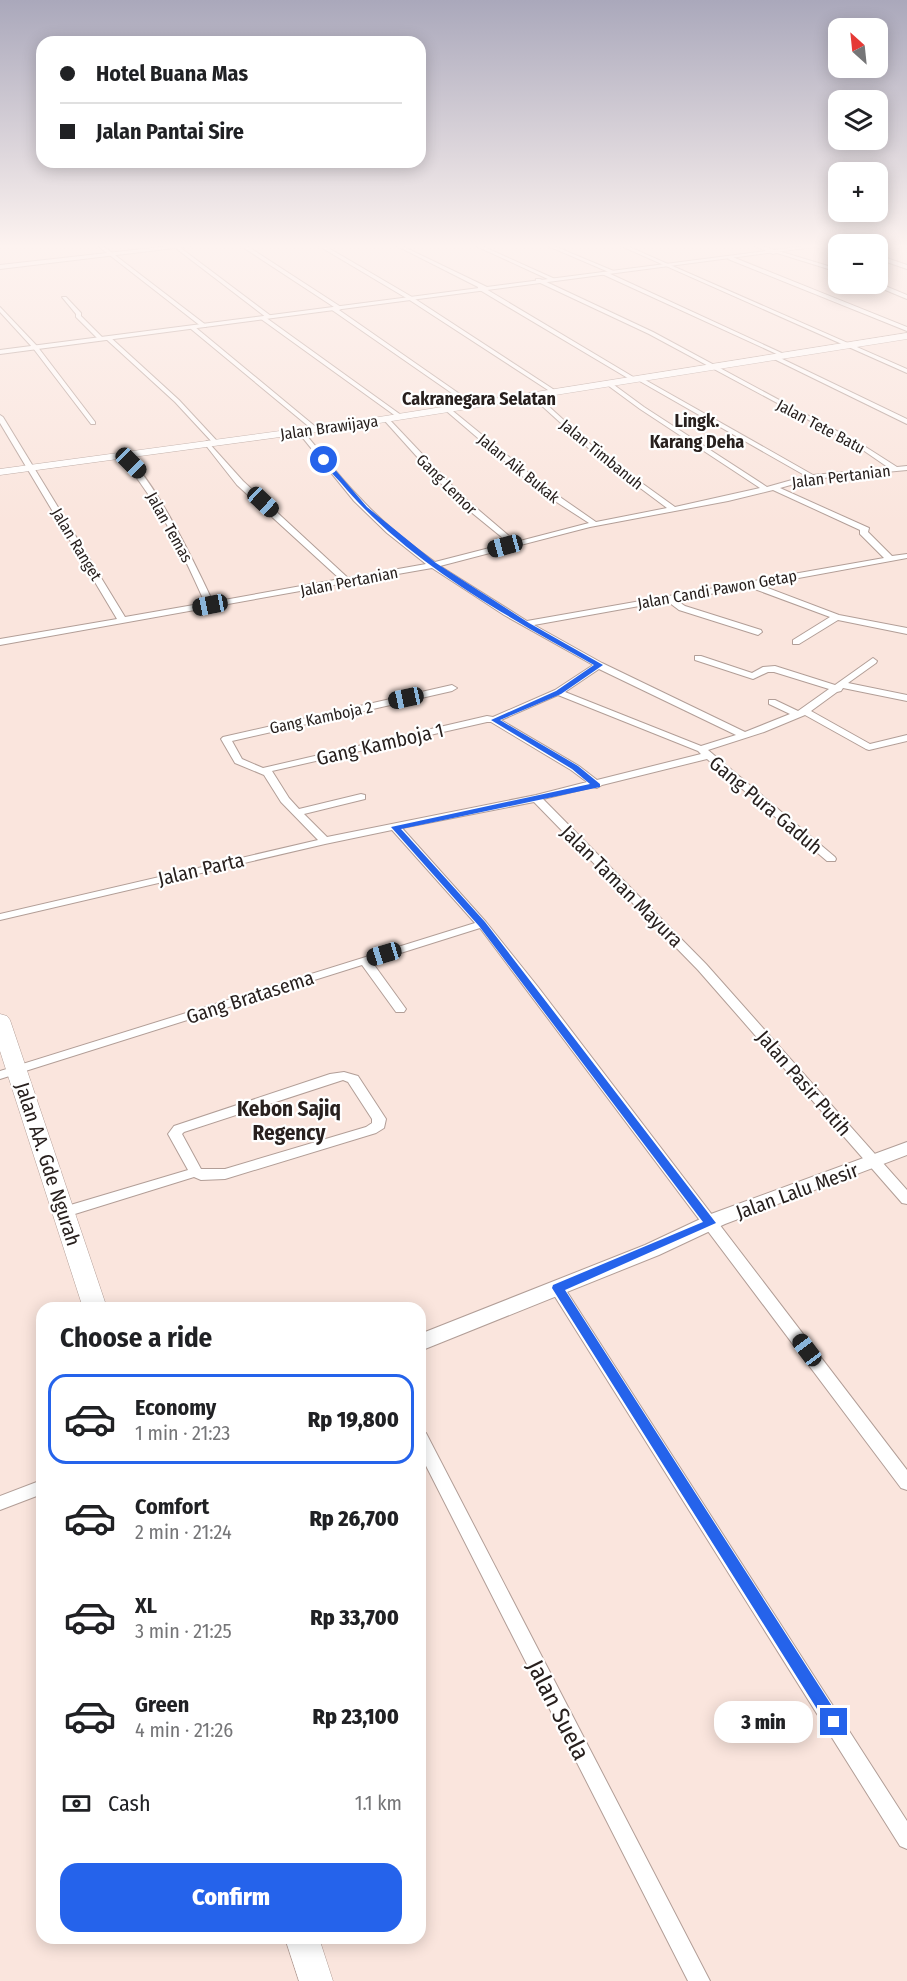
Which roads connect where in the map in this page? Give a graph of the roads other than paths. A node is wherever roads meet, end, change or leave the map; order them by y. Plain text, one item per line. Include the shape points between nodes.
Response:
1 (27, 338) edge
2 (109, 338) edge
3 (206, 338) edge
4 (293, 338) edge
5 (379, 338) edge
6 (472, 338) edge
7 (568, 338) edge
8 (661, 338) edge
9 (742, 338) edge
10 (836, 338) edge
11 (892, 338) edge
12 (105, 339) junction
13 (851, 345) junction
14 (35, 347) junction
15 (0, 352) edge
16 (778, 356) junction
17 (712, 367) junction
18 (907, 371) edge
19 (636, 379) junction
20 (608, 383) junction
21 (553, 391) junction
22 (532, 394) junction
23 (471, 404) junction
24 (446, 408) junction
25 (0, 417) edge
26 (399, 417) junction
27 (386, 419) junction
28 (907, 422) edge
29 (93, 423) dead end
30 (4, 429) edge
31 (315, 429) junction
32 (300, 431) junction
33 (211, 442) junction
34 (121, 455) junction
35 (31, 468) junction
36 (907, 468) edge
37 (896, 469) junction
38 (0, 472) edge
39 (812, 477) junction
40 (769, 488) junction
41 (674, 510) junction
42 (594, 524) junction
43 (514, 544) junction
44 (907, 556) edge
45 (890, 559) junction
46 (434, 565) junction
47 (348, 582) junction
48 (750, 584) junction
49 (668, 598) junction
50 (210, 605) junction
51 (837, 617) junction
52 (123, 621) junction
53 (526, 624) junction
54 (907, 631) edge
55 (758, 632) dead end
56 (0, 642) edge
57 (796, 642) dead end
58 (698, 658) dead end
59 (873, 662) dead end
60 (599, 665) junction
61 (841, 687) junction
62 (452, 688) dead end
63 (558, 692) junction
64 (907, 698) edge
65 (772, 702) dead end
66 (801, 713) junction
67 (494, 720) junction
68 (744, 735) junction
69 (907, 738) edge
70 (704, 753) junction
71 (265, 770) junction
72 (597, 785) junction
73 (361, 797) dead end
74 (536, 798) junction
75 (298, 812) junction
76 (399, 826) junction
77 (325, 841) junction
78 (831, 859) dead end
79 (0, 917) edge
80 (482, 924) junction
81 (364, 960) junction
82 (702, 967) joint
83 (400, 1009) dead end
84 (0, 1020) edge
85 (9, 1073) edge
86 (907, 1148) edge
87 (874, 1162) junction
88 (196, 1172) junction
89 (907, 1199) edge
90 (62, 1213) junction
91 (711, 1223) junction
92 (558, 1288) junction
93 (93, 1302) edge
94 (426, 1341) edge
95 (426, 1450) edge
96 (907, 1483) edge
97 (36, 1489) edge
98 (0, 1503) edge
99 (907, 1839) edge
100 (304, 1944) edge
101 (316, 1981) edge
102 (699, 1981) edge

1 - 14 street
2 - 12 street
3 - 31 street
4 - 26 street
5 - 23 street
6 - 21 street
7 - 19 street
8 - 17 street, Jalan Tete Batu
9 - 16 street
10 - 13 street
11 - 13 main road, Jalan Brawijaya
12 - 14 street
12 - 33 street via 177,401
13 - 16 main road, Jalan Brawijaya
13 - 18 street
14 - 15 street
14 - 29 street
16 - 17 main road, Jalan Brawijaya
16 - 28 street
17 - 19 main road, Jalan Brawijaya
17 - 37 street, Jalan Tete Batu via 859,445
19 - 20 main road, Jalan Brawijaya
19 - 39 street
20 - 21 main road, Jalan Brawijaya
20 - 40 street
21 - 22 main road, Jalan Brawijaya
22 - 23 main road, Jalan Brawijaya
22 - 41 street, Jalan Timbanuh via 598,454
23 - 24 main road, Jalan Brawijaya
24 - 26 main road, Jalan Brawijaya
24 - 42 street, Jalan Aik Bukak via 543,490
25 - 30 street, Jalan Ranget
26 - 27 main road, Jalan Brawijaya
27 - 31 main road, Jalan Brawijaya
27 - 43 street, Gang Lemor via 458,498
30 - 35 street, Jalan Ranget
31 - 32 main road, Jalan Brawijaya
32 - 33 main road, Jalan Brawijaya
32 - 46 street via 365,508
33 - 34 main road, Jalan Brawijaya
33 - 47 street via 240,483
34 - 35 main road, Jalan Brawijaya
34 - 50 street, Jalan Temas via 140,472
35 - 38 main road, Jalan Brawijaya
35 - 52 street, Jalan Ranget
36 - 37 street, Jalan Pertanian
37 - 39 street, Jalan Pertanian
39 - 40 street, Jalan Pertanian
40 - 41 street, Jalan Pertanian
40 - 45 street via 866,530 863,532
41 - 42 street, Jalan Pertanian
42 - 43 street, Jalan Pertanian
43 - 46 street, Jalan Pertanian
44 - 45 street, Jalan Candi Pawon Getap
45 - 48 street, Jalan Candi Pawon Getap
46 - 47 street, Jalan Pertanian
46 - 53 street
47 - 50 street, Jalan Pertanian
48 - 49 street, Jalan Candi Pawon Getap
48 - 51 street
49 - 53 street, Jalan Candi Pawon Getap
49 - 55 street via 682,608
50 - 52 street, Jalan Pertanian
51 - 54 street
51 - 57 street
52 - 56 street, Jalan Pertanian
53 - 60 street
58 - 61 street via 753,676 775,669
59 - 61 street
60 - 63 street, Gang Kamboja 1
60 - 68 street
61 - 64 street
61 - 66 street
62 - 71 street, Gang Kamboja 2 via 226,739 238,760
63 - 67 street, Gang Kamboja 1
63 - 70 street, Gang Pura Gaduh
65 - 66 street
66 - 68 street
66 - 69 street via 869,747
67 - 71 street, Gang Kamboja 1 via 483,719
67 - 72 street
68 - 70 street
70 - 72 street
70 - 78 street, Gang Pura Gaduh
71 - 75 street
72 - 74 street
73 - 75 street
74 - 76 street
74 - 82 street, Jalan Taman Mayura
75 - 77 street
76 - 77 street, Jalan Parta
76 - 80 street
77 - 79 street, Jalan Parta
80 - 81 street, Gang Bratasema
80 - 91 street
81 - 83 street
81 - 85 street, Gang Bratasema
82 - 87 street, Jalan Pasir Putih
84 - 85 main road, Jalan AA. Gde Ngurah
85 - 90 main road, Jalan AA. Gde Ngurah
86 - 87 street, Jalan Lalu Mesir
87 - 89 street, Jalan Pasir Putih
87 - 91 street, Jalan Lalu Mesir
88 - 88 street via 225,1174 371,1130 379,1125 379,1119 353,1079 335,1077 179,1129 175,1134 177,1142
88 - 90 street
90 - 93 main road, Jalan AA. Gde Ngurah
91 - 92 street, Jalan Lalu Mesir
91 - 96 street
92 - 94 street, Jalan Lalu Mesir
92 - 99 street
95 - 102 street, Jalan Suela
97 - 98 street
100 - 101 main road

